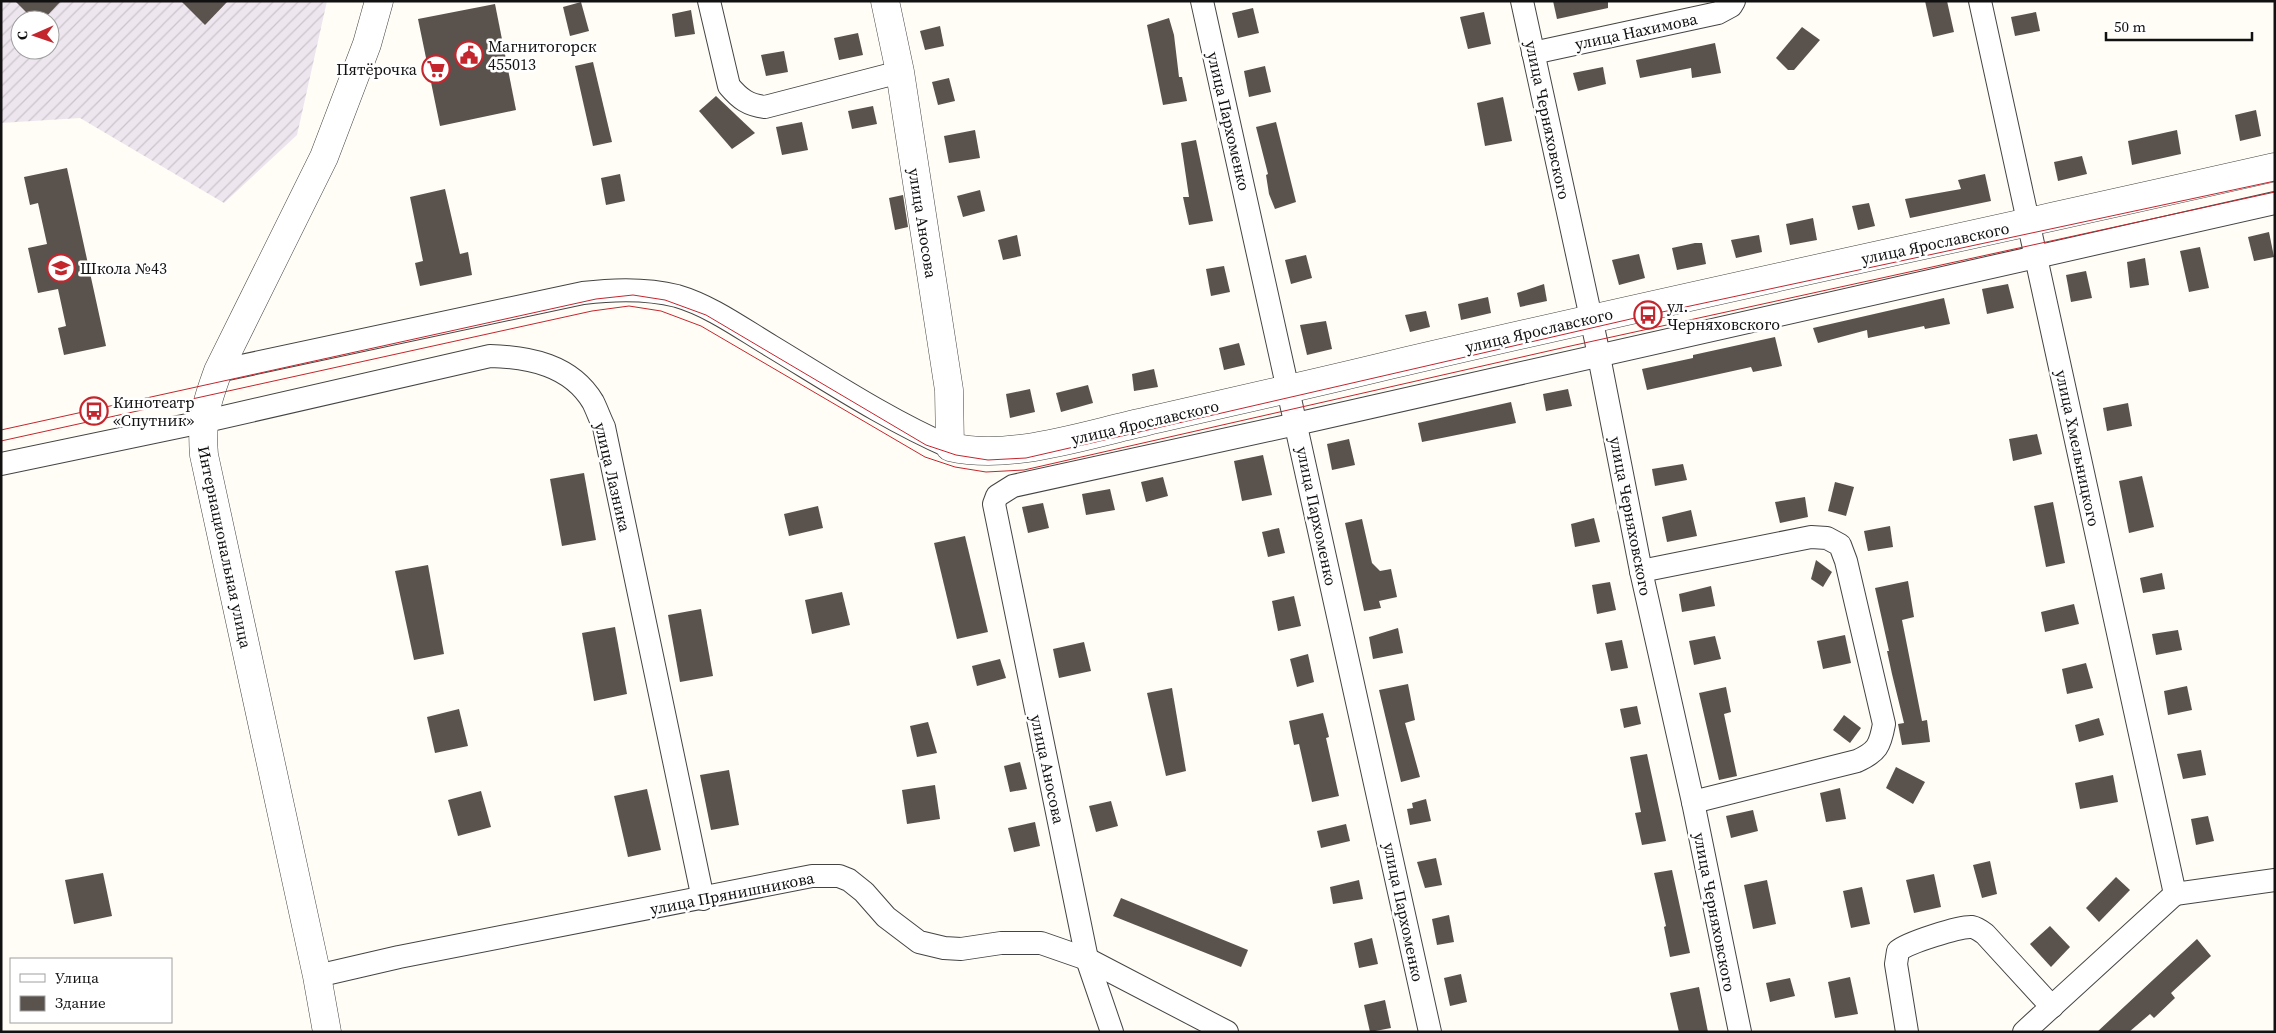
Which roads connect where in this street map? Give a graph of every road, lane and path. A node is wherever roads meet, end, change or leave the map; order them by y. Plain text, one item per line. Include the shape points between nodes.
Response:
1 (379, 1) edge
2 (709, 1) edge
3 (886, 1) edge
4 (1202, 1) edge
5 (1522, 1) edge
6 (1734, 1) edge
7 (1980, 1) edge
8 (1533, 53) junction
9 (900, 72) junction
10 (2275, 167) edge
11 (2275, 204) edge
12 (2030, 223) junction
13 (2037, 257) junction
14 (1591, 318) junction
15 (1599, 356) junction
16 (218, 371) junction
17 (1289, 389) junction
18 (202, 422) junction
19 (1296, 424) junction
20 (950, 447) junction
21 (1, 464) edge
22 (1641, 571) junction
23 (1693, 802) junction
24 (2275, 880) edge
25 (2175, 894) junction
26 (703, 899) junction
27 (1087, 959) junction
28 (317, 976) junction
29 (2052, 1007) junction
30 (327, 1032) edge
31 (1112, 1032) edge
32 (1227, 1032) edge
33 (1430, 1032) edge
34 (1740, 1032) edge
35 (1907, 1032) edge
36 (2024, 1032) edge

1 - 16 street, Интернациональная улица via 367,44 324,157
2 - 9 street via 728,86 750,105 765,107
3 - 9 street, улица Аносова
4 - 17 street, улица Пархоменко
5 - 8 street, улица Черняховского
6 - 8 street, улица Нахимова via 1718,13
7 - 12 street, улица Хмельницкого
8 - 14 street, улица Черняховского
9 - 20 street, улица Аносова via 949,390
10 - 12 street, улица Ярославского
11 - 13 street
12 - 13 street, улица Хмельницкого
12 - 14 street, улица Ярославского
13 - 15 street
13 - 25 street, улица Хмельницкого
14 - 15 street, улица Черняховского
14 - 17 street, улица Ярославского
15 - 19 street
15 - 22 street, улица Черняховского
16 - 18 street, Интернациональная улица
16 - 20 street via 583,293 615,289 650,291 712,310 829,381
17 - 19 street, улица Пархоменко
17 - 20 street, улица Ярославского via 1023,449 990,452
18 - 21 street, улица Лазника
18 - 26 street, улица Лазника via 490,356 540,362 579,383 604,427
18 - 28 street, Интернациональная улица via 204,455
19 - 27 street, улица Аносова via 1012,486 997,496 994,504
19 - 33 street, улица Пархоменко
22 - 23 street, улица Черняховского
22 - 23 street via 1811,537 1827,538 1840,545 1884,724 1881,744 1870,755 1857,761
23 - 34 street, улица Черняховского
24 - 25 street
25 - 29 street
26 - 27 street, улица Прянишникова via 812,876 839,876 857,886 886,917 919,942 961,949 1001,943 1041,943
26 - 28 street, улица Прянишникова via 409,955
27 - 31 street, улица Аносова
27 - 32 street, улица Прянишникова
28 - 30 street, Интернациональная улица
29 - 35 street via 1985,934 1979,929 1963,927 1898,951 1896,964
29 - 36 street

